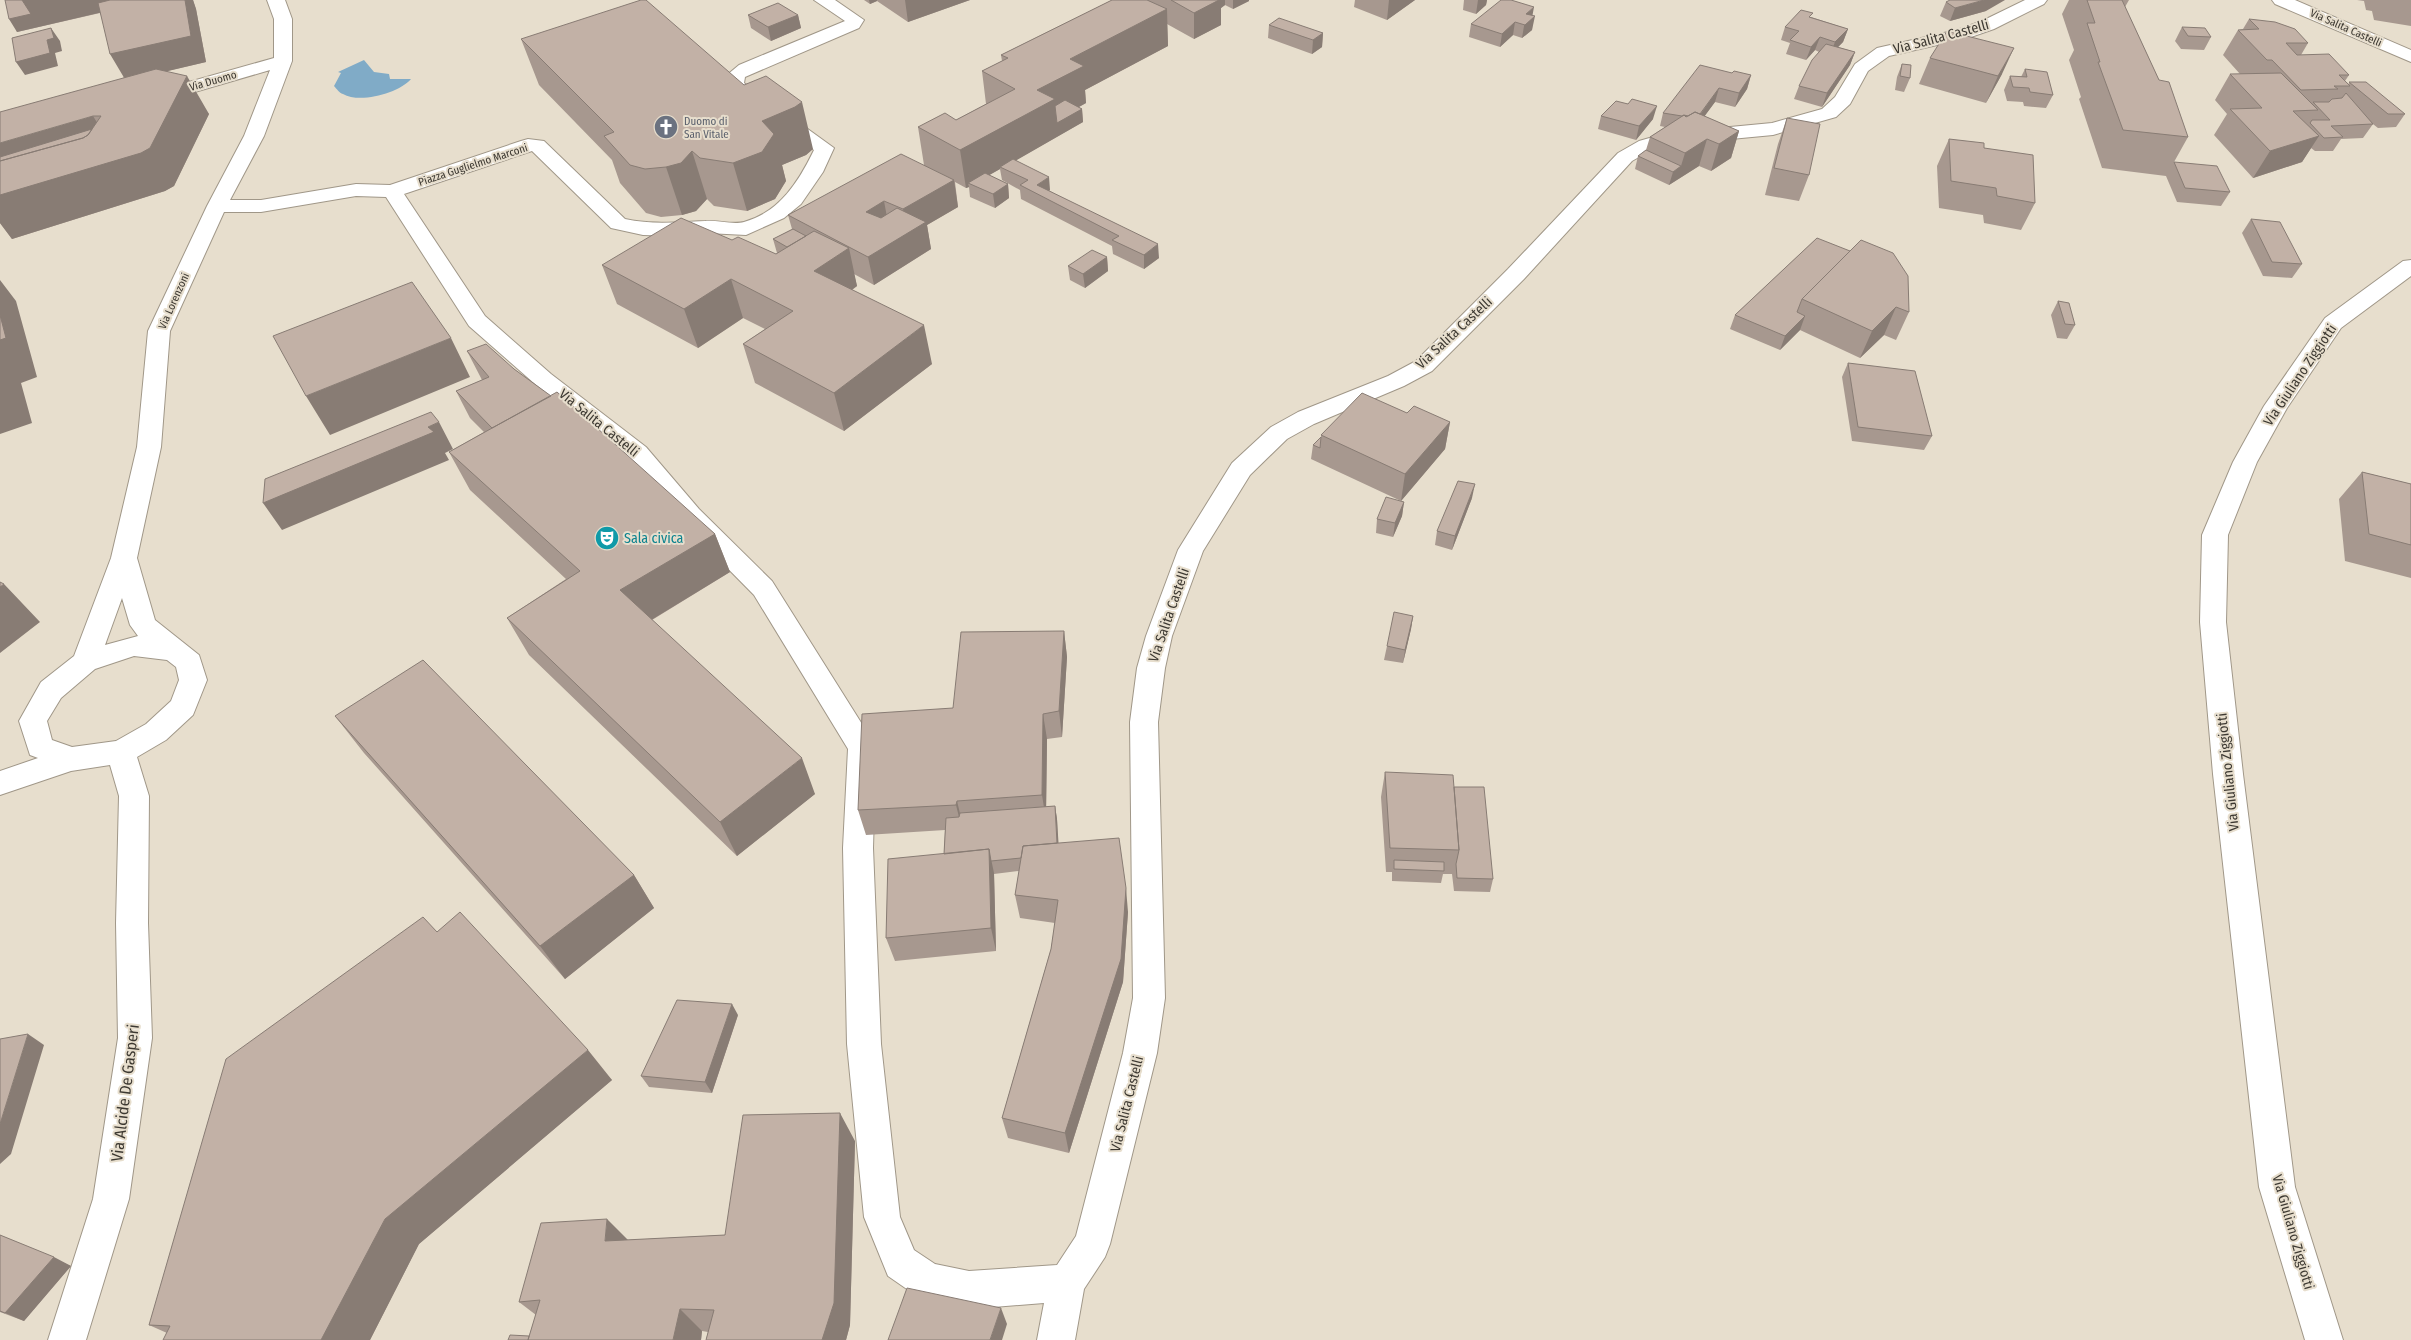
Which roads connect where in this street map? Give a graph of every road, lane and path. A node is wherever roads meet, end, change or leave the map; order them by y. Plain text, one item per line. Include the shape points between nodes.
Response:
1 (276, 0) edge
2 (823, 0) edge
3 (2038, 0) edge
4 (2281, 0) edge
5 (2411, 57) edge
6 (283, 61) junction
7 (141, 102) edge
8 (392, 191) junction
9 (217, 206) junction
10 (2411, 266) edge
11 (124, 558) junction
12 (174, 650) junction
13 (85, 662) junction
14 (121, 752) junction
15 (71, 759) junction
16 (0, 783) edge
17 (1067, 1283) junction
18 (68, 1340) edge
19 (1056, 1340) edge
20 (2324, 1340) edge

1 - 6 street via 283,20
2 - 8 street, Piazza Guglielmo Marconi via 856,20 736,75 735,84 824,148 794,200 777,214 746,229 643,229 618,224 537,145 528,145
3 - 17 street, Via Salita Castelli via 2012,15 1970,31 1882,52 1861,68 1842,100 1829,113 1773,129 1667,139 1646,145 1625,157 1516,274 1424,366 1279,433 1241,468 1191,550 1159,636 1151,668 1144,722 1149,998 1140,1053 1092,1244
4 - 5 street, Via Salita Castelli
6 - 7 street, Via Duomo
6 - 9 street, Via Lorenzoni via 254,136
8 - 9 street via 356,190 261,206
8 - 17 street, Via Salita Castelli via 477,321 637,454 690,515 762,588 862,748 858,848 864,1044 882,1217 901,1263 927,1281 969,1290
9 - 11 street, Via Lorenzoni via 159,331 149,446
10 - 20 street, Via Giuliano Ziggiotti via 2333,323 2258,438 2215,535 2213,622 2277,1187
11 - 12 street, Via Lorenzoni via 143,624
11 - 13 street, Via Lorenzoni
12 - 13 street via 134,646
12 - 14 street via 189,662 193,680 183,707 156,732
13 - 15 street via 51,690 33,721 40,747
14 - 15 street
14 - 18 street, Via Alcide De Gasperi via 134,796 132,923 135,1038 111,1199
15 - 16 street
17 - 19 street

